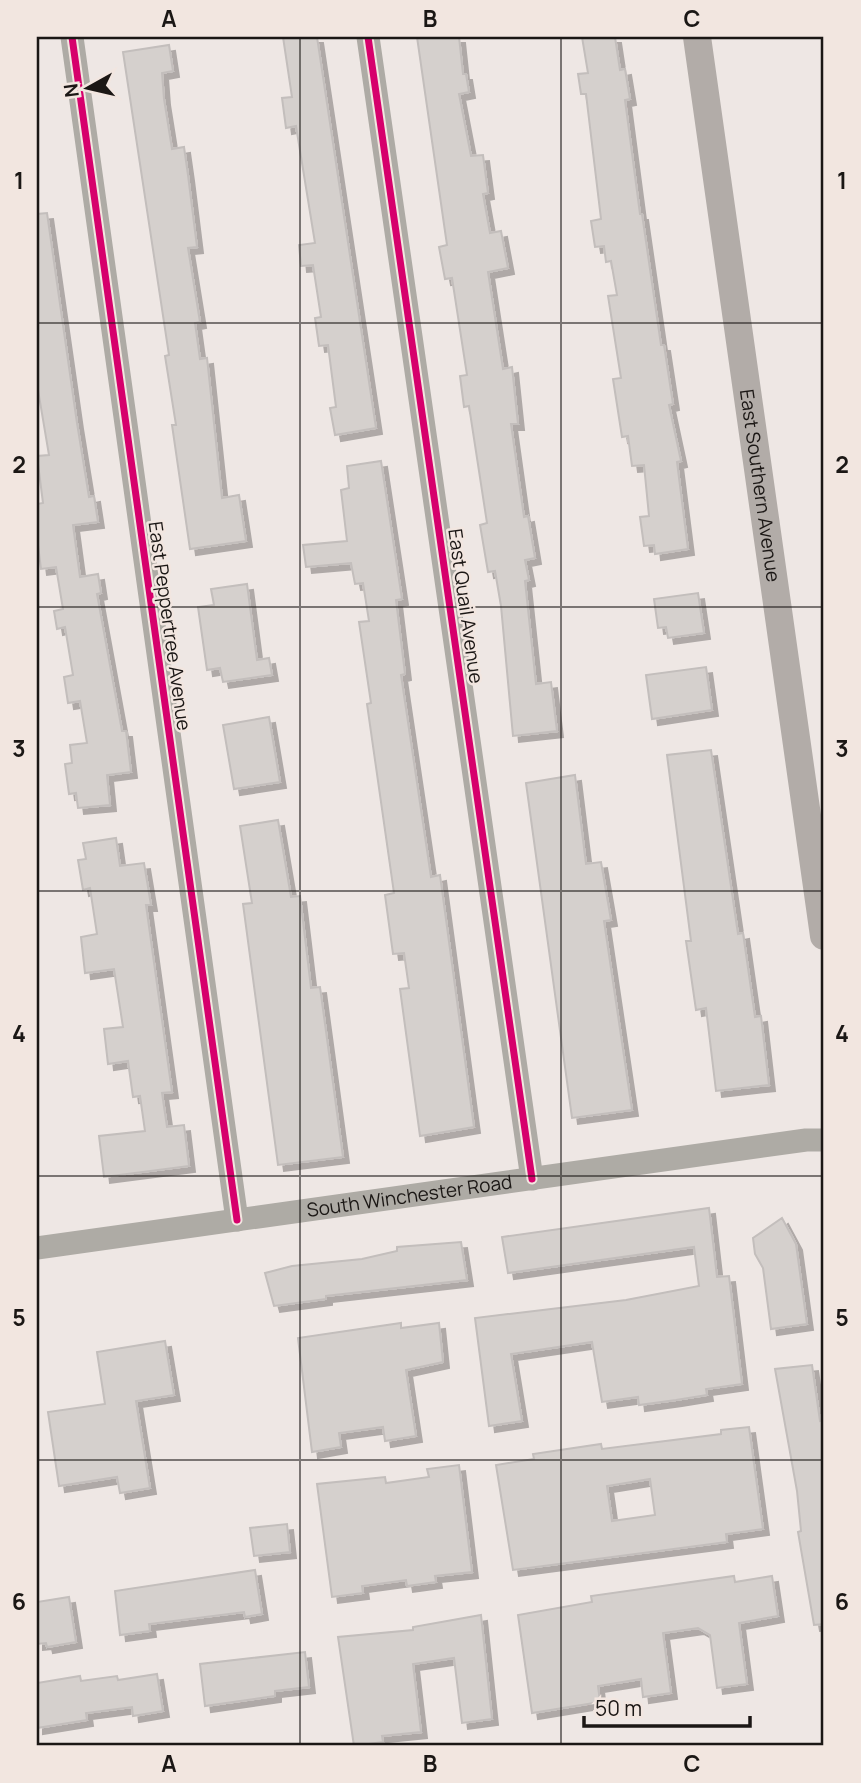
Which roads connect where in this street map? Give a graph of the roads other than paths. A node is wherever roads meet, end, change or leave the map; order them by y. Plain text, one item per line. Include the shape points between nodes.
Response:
1 (72, 37) edge
2 (368, 37) edge
3 (697, 37) edge
4 (824, 936) edge
5 (824, 1140) edge
6 (532, 1179) junction
7 (237, 1220) junction
8 (37, 1248) edge

1 - 7 street, East Peppertree Avenue
2 - 6 street, East Quail Avenue
3 - 4 main road, East Southern Avenue
5 - 6 street, South Winchester Road
6 - 7 street, South Winchester Road
7 - 8 street, South Winchester Road

